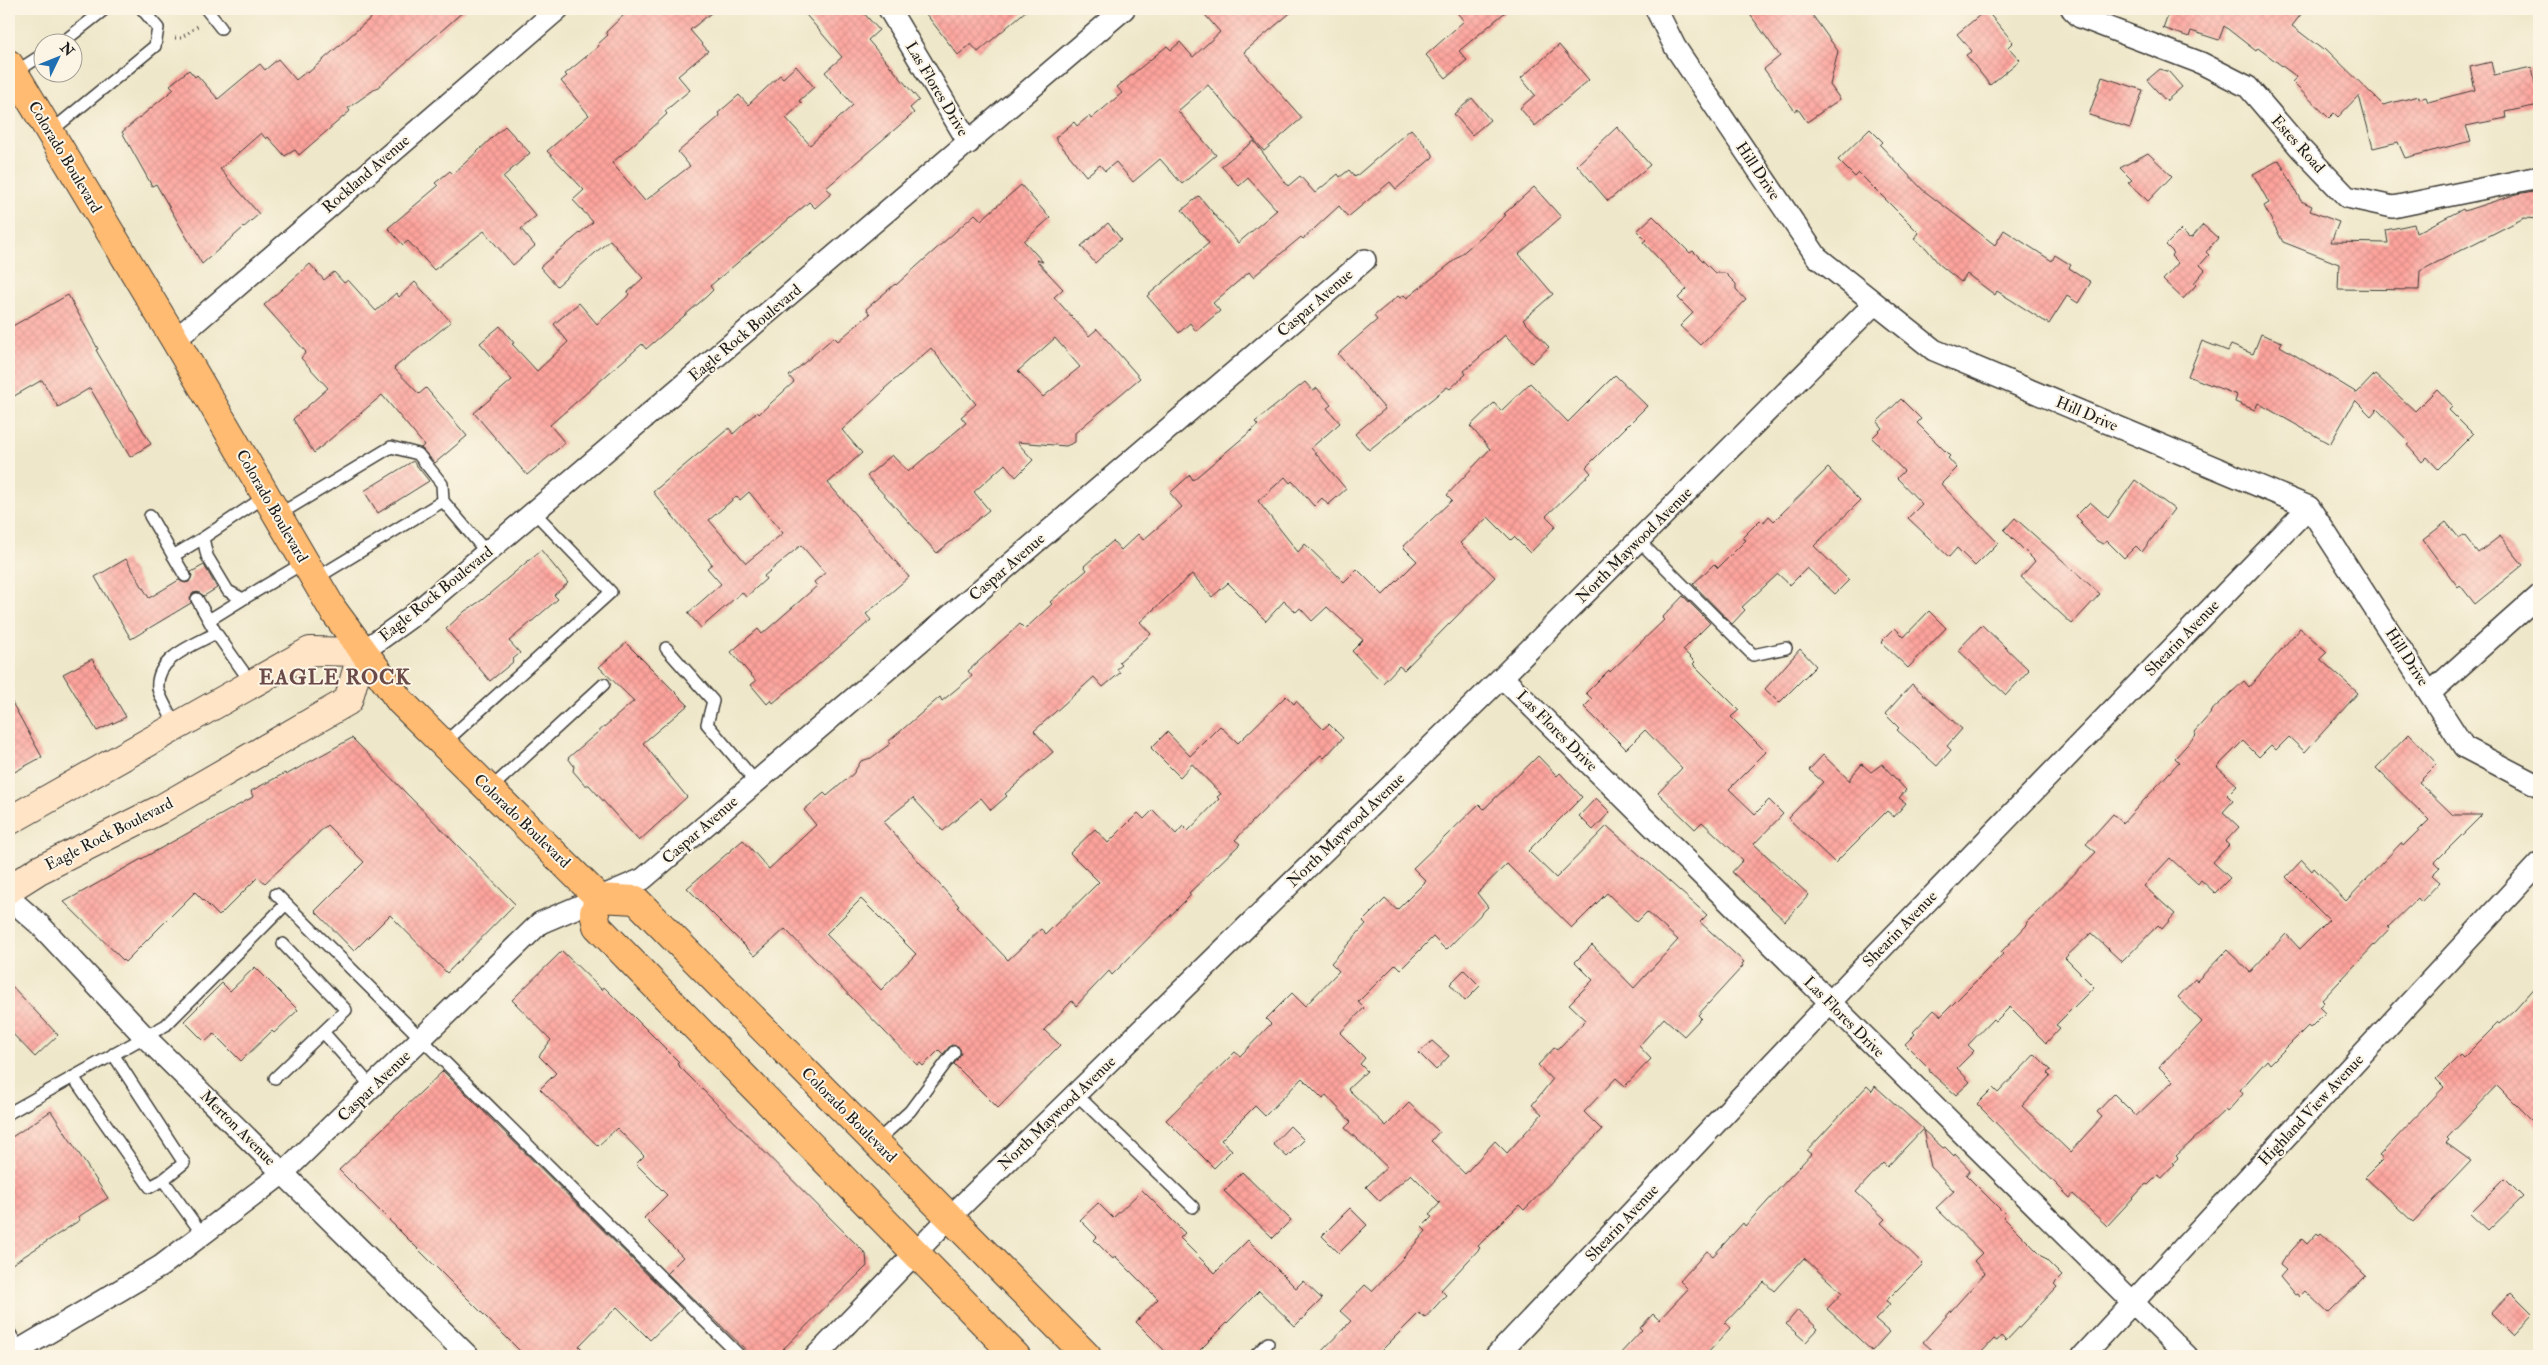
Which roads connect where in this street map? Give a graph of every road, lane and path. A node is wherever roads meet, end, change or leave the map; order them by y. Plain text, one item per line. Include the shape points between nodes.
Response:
1 (105, 9) edge
2 (142, 9) edge
3 (558, 9) edge
4 (889, 9) edge
5 (1124, 9) edge
6 (1656, 9) edge
7 (2072, 9) edge
8 (209, 12) edge
9 (221, 28) dead end
10 (76, 32) edge
11 (156, 36) junction
12 (32, 60) edge
13 (12, 69) edge
14 (50, 132) junction
15 (969, 143) junction
16 (2539, 177) edge
17 (1365, 260) dead end
18 (1875, 303) junction
19 (174, 340) junction
20 (443, 501) junction
21 (272, 506) junction
22 (2310, 506) junction
23 (534, 512) junction
24 (150, 516) dead end
25 (203, 538) junction
26 (1638, 540) junction
27 (487, 553) junction
28 (173, 556) junction
29 (310, 571) junction
30 (185, 576) dead end
31 (2539, 595) edge
32 (198, 599) dead end
33 (243, 599) junction
34 (209, 620) junction
35 (216, 633) junction
36 (666, 648) dead end
37 (1786, 648) dead end
38 (362, 652) junction
39 (1502, 677) junction
40 (252, 684) junction
41 (604, 684) dead end
42 (2430, 693) junction
43 (176, 728) junction
44 (443, 744) junction
45 (756, 782) junction
46 (2539, 786) edge
47 (489, 790) junction
48 (9, 821) edge
49 (2539, 863) edge
50 (9, 889) edge
51 (276, 894) dead end
52 (9, 898) edge
53 (599, 898) junction
54 (286, 904) junction
55 (283, 944) dead end
56 (1830, 1003) junction
57 (323, 1032) junction
58 (144, 1036) junction
59 (422, 1040) junction
60 (954, 1052) dead end
61 (113, 1054) junction
62 (73, 1076) junction
63 (275, 1078) dead end
64 (372, 1087) junction
65 (1076, 1094) junction
66 (9, 1113) edge
67 (876, 1142) junction
68 (283, 1172) junction
69 (163, 1180) junction
70 (1193, 1208) dead end
71 (950, 1217) junction
72 (203, 1234) junction
73 (915, 1253) junction
74 (2133, 1303) junction
75 (9, 1332) edge
76 (1268, 1343) dead end
77 (14, 1353) edge
78 (468, 1356) edge
79 (740, 1356) edge
80 (816, 1356) edge
81 (1016, 1356) edge
82 (1087, 1356) edge
83 (1255, 1356) edge
84 (1496, 1356) edge
85 (2083, 1356) edge
86 (2187, 1356) edge

1 - 10 lane
2 - 11 lane via 158,28
3 - 19 street, Rockland Avenue
4 - 15 street, Las Flores Drive
5 - 15 street, Eagle Rock Boulevard
6 - 18 street, Hill Drive via 1675,47 1817,257
7 - 16 street, Estes Road via 2080,17 2201,63 2248,87 2300,149 2347,197 2393,207
8 - 9 lane
8 - 11 path via 181,38
11 - 14 lane via 155,46
12 - 13 lane
13 - 14 main road, Colorado Boulevard
14 - 19 main road, Colorado Boulevard
15 - 23 street, Eagle Rock Boulevard
17 - 45 street, Caspar Avenue
18 - 22 street, Hill Drive via 1934,350
18 - 26 street, North Maywood Avenue
19 - 21 main road, Colorado Boulevard
20 - 21 lane via 442,484 418,454 391,447
20 - 27 lane
20 - 29 lane
21 - 25 lane
21 - 29 main road, Colorado Boulevard
22 - 42 street, Hill Drive
22 - 56 street, Shearin Avenue
23 - 27 street, Eagle Rock Boulevard
23 - 44 lane via 611,592
24 - 28 lane
25 - 28 lane
25 - 33 lane via 207,556 228,591
26 - 37 lane via 1753,654
26 - 39 street, North Maywood Avenue
27 - 38 street, Eagle Rock Boulevard via 412,616
28 - 30 lane
29 - 33 lane
29 - 38 main road, Colorado Boulevard
31 - 42 street
32 - 34 lane
33 - 34 lane
34 - 35 lane
35 - 40 lane
35 - 43 lane via 170,659 162,667 158,688
36 - 45 lane via 713,701 706,724
38 - 40 main road, Eagle Rock Boulevard via 310,651
38 - 44 main road, Colorado Boulevard via 400,702
38 - 50 main road, Eagle Rock Boulevard via 348,701 159,810 39,870
39 - 56 street, Las Flores Drive
39 - 65 street, North Maywood Avenue
40 - 43 main road, Eagle Rock Boulevard
41 - 47 lane
42 - 46 street, Hill Drive via 2464,746
43 - 48 main road, Eagle Rock Boulevard
44 - 47 main road, Colorado Boulevard
45 - 53 street, Caspar Avenue via 643,879
47 - 53 main road, Colorado Boulevard
49 - 74 street, Highland View Avenue
51 - 54 lane
52 - 58 street, Merton Avenue via 40,925
53 - 59 street, Caspar Avenue via 540,923
53 - 67 main road, Colorado Boulevard via 636,900
53 - 73 main road via 594,912 597,926
54 - 58 lane via 166,1025
54 - 59 lane
55 - 57 lane via 346,1010
56 - 74 street, Las Flores Drive
56 - 84 street, Shearin Avenue
57 - 63 lane
57 - 64 lane
58 - 61 lane
58 - 68 street, Merton Avenue
59 - 64 street, Caspar Avenue
59 - 79 lane
60 - 67 lane via 910,1111
61 - 62 lane
61 - 69 lane via 184,1163
62 - 66 lane
62 - 69 lane via 150,1187
64 - 68 street, Caspar Avenue
65 - 70 lane
65 - 71 street, North Maywood Avenue
67 - 71 main road, Colorado Boulevard
68 - 72 street, Caspar Avenue
68 - 78 street, Merton Avenue
69 - 72 lane
71 - 73 street, North Maywood Avenue
71 - 82 main road, Colorado Boulevard
72 - 77 street, Caspar Avenue via 160,1266
73 - 80 street, North Maywood Avenue
73 - 81 main road
74 - 85 street, Highland View Avenue
74 - 86 street, Las Flores Drive
75 - 77 lane
76 - 83 lane

